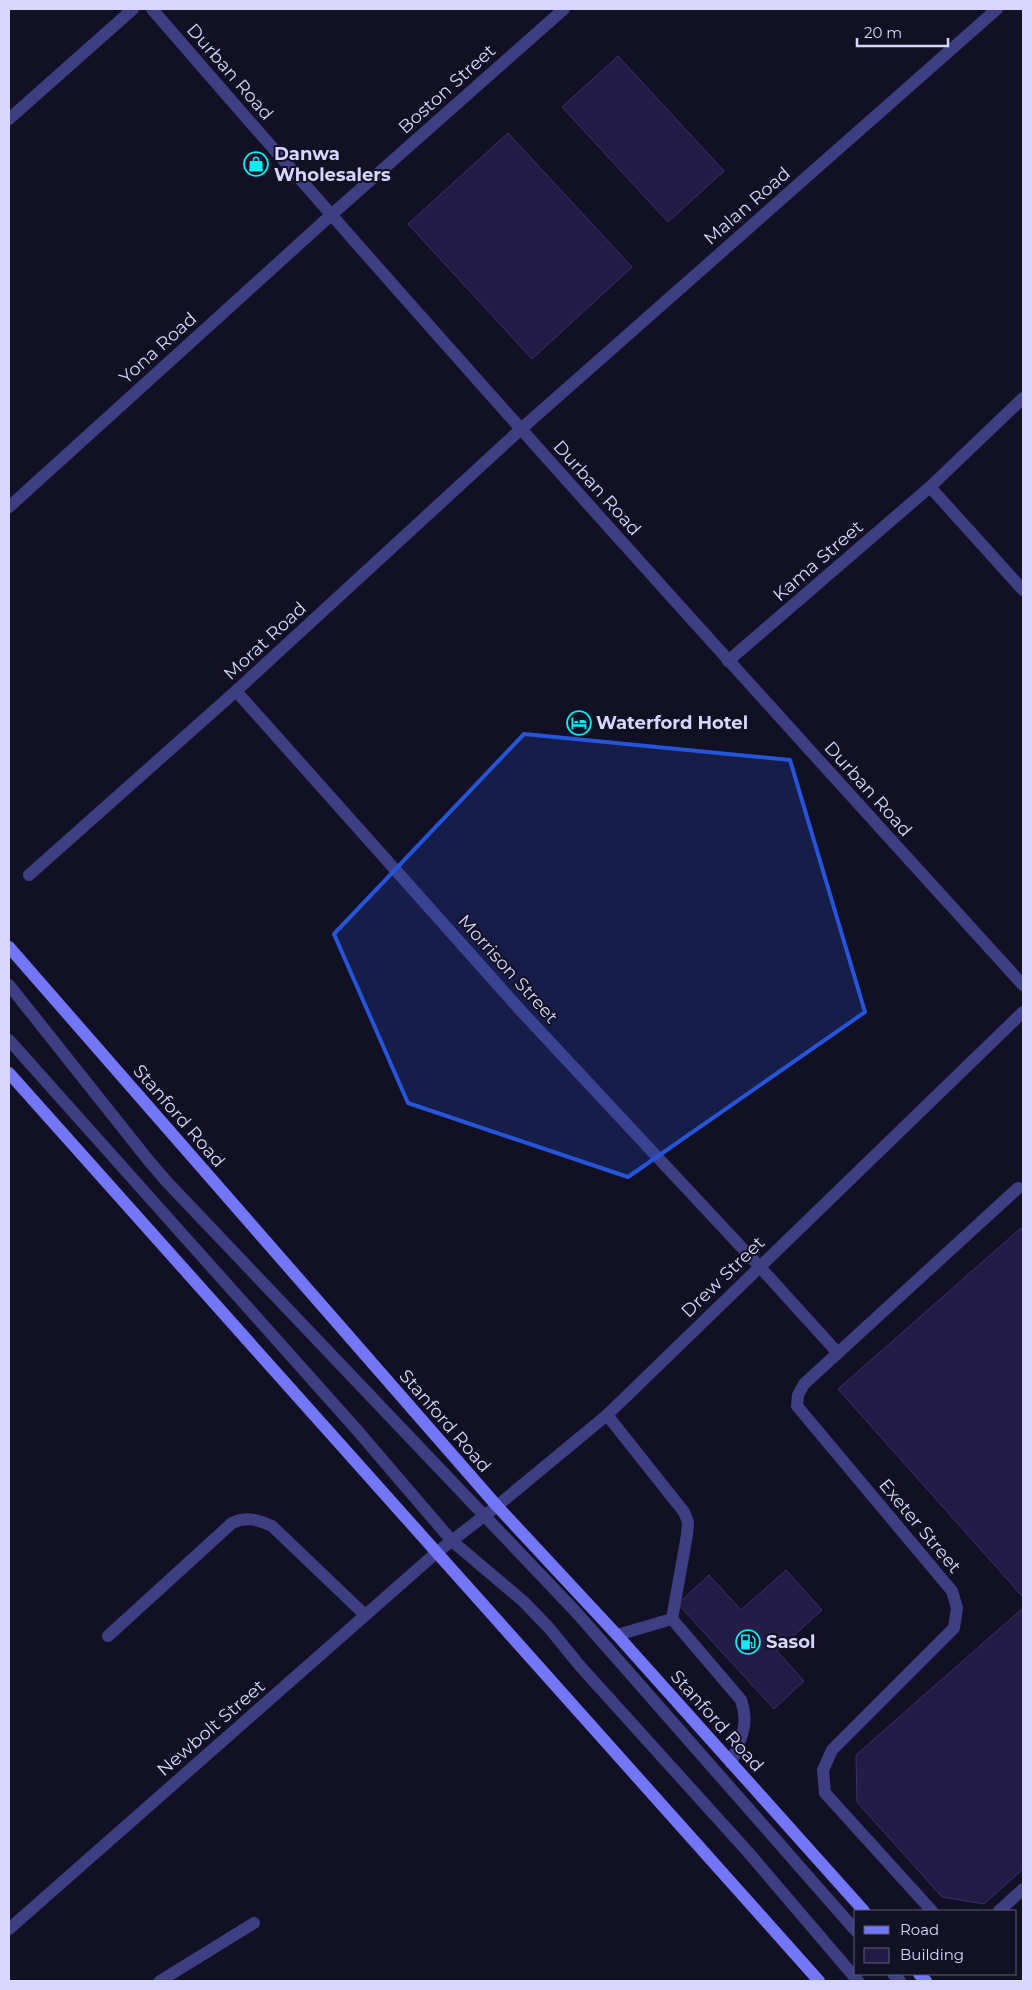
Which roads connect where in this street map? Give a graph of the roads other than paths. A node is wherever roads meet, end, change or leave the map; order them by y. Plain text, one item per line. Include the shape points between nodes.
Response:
1 (133, 9) edge
2 (152, 9) edge
3 (564, 9) edge
4 (997, 9) edge
5 (9, 119) edge
6 (330, 216) junction
7 (1023, 398) edge
8 (521, 430) junction
9 (930, 487) junction
10 (9, 507) edge
11 (1023, 590) edge
12 (728, 661) junction
13 (236, 691) junction
14 (29, 875) dead end
15 (9, 947) edge
16 (9, 985) edge
17 (1023, 985) edge
18 (1023, 1012) edge
19 (9, 1040) edge
20 (9, 1073) edge
21 (1018, 1188) dead end
22 (759, 1266) junction
23 (838, 1352) junction
24 (606, 1415) junction
25 (497, 1506) junction
26 (484, 1516) junction
27 (452, 1541) junction
28 (436, 1553) junction
29 (365, 1616) junction
30 (672, 1619) junction
31 (617, 1635) junction
32 (108, 1636) dead end
33 (731, 1763) junction
34 (1023, 1889) edge
35 (863, 1910) edge
36 (931, 1910) edge
37 (1000, 1910) edge
38 (254, 1923) dead end
39 (9, 1929) edge
40 (854, 1929) edge
41 (160, 1981) edge
42 (819, 1981) edge
43 (858, 1981) edge

1 - 5 street
2 - 6 street, Durban Road
3 - 6 street, Boston Street
4 - 8 street, Malan Road
6 - 8 street, Durban Road
6 - 10 street, Yona Road
7 - 9 street, Kama Street
8 - 12 street, Durban Road
8 - 13 street, Morat Road
9 - 11 street
9 - 12 street, Kama Street
12 - 17 street, Durban Road
13 - 14 street, Morat Road
13 - 22 street, Morrison Street via 522,1012
15 - 25 main road, Stanford Road
16 - 26 street via 148,1161
18 - 22 street, Drew Street
19 - 27 street via 344,1415
20 - 28 main road
21 - 23 street, Exeter Street
22 - 23 street, Morrison Street
22 - 24 street, Drew Street
23 - 36 street, Exeter Street via 804,1384 797,1406 952,1591 957,1608 954,1628 832,1750 823,1770 825,1793
24 - 25 street, Drew Street
24 - 30 street via 684,1512 688,1522
25 - 26 street, Drew Street
25 - 31 main road, Stanford Road
26 - 27 street, Drew Street
26 - 40 street via 576,1612
27 - 28 street, Drew Street
27 - 43 street via 524,1602 549,1628
28 - 29 street, Newbolt Street
28 - 42 main road
29 - 32 street via 272,1526 257,1519 242,1519 226,1528
29 - 39 street, Newbolt Street
30 - 31 street
30 - 33 street via 741,1700 746,1722
31 - 33 main road, Stanford Road
33 - 35 main road, Stanford Road
34 - 37 street
38 - 41 street

